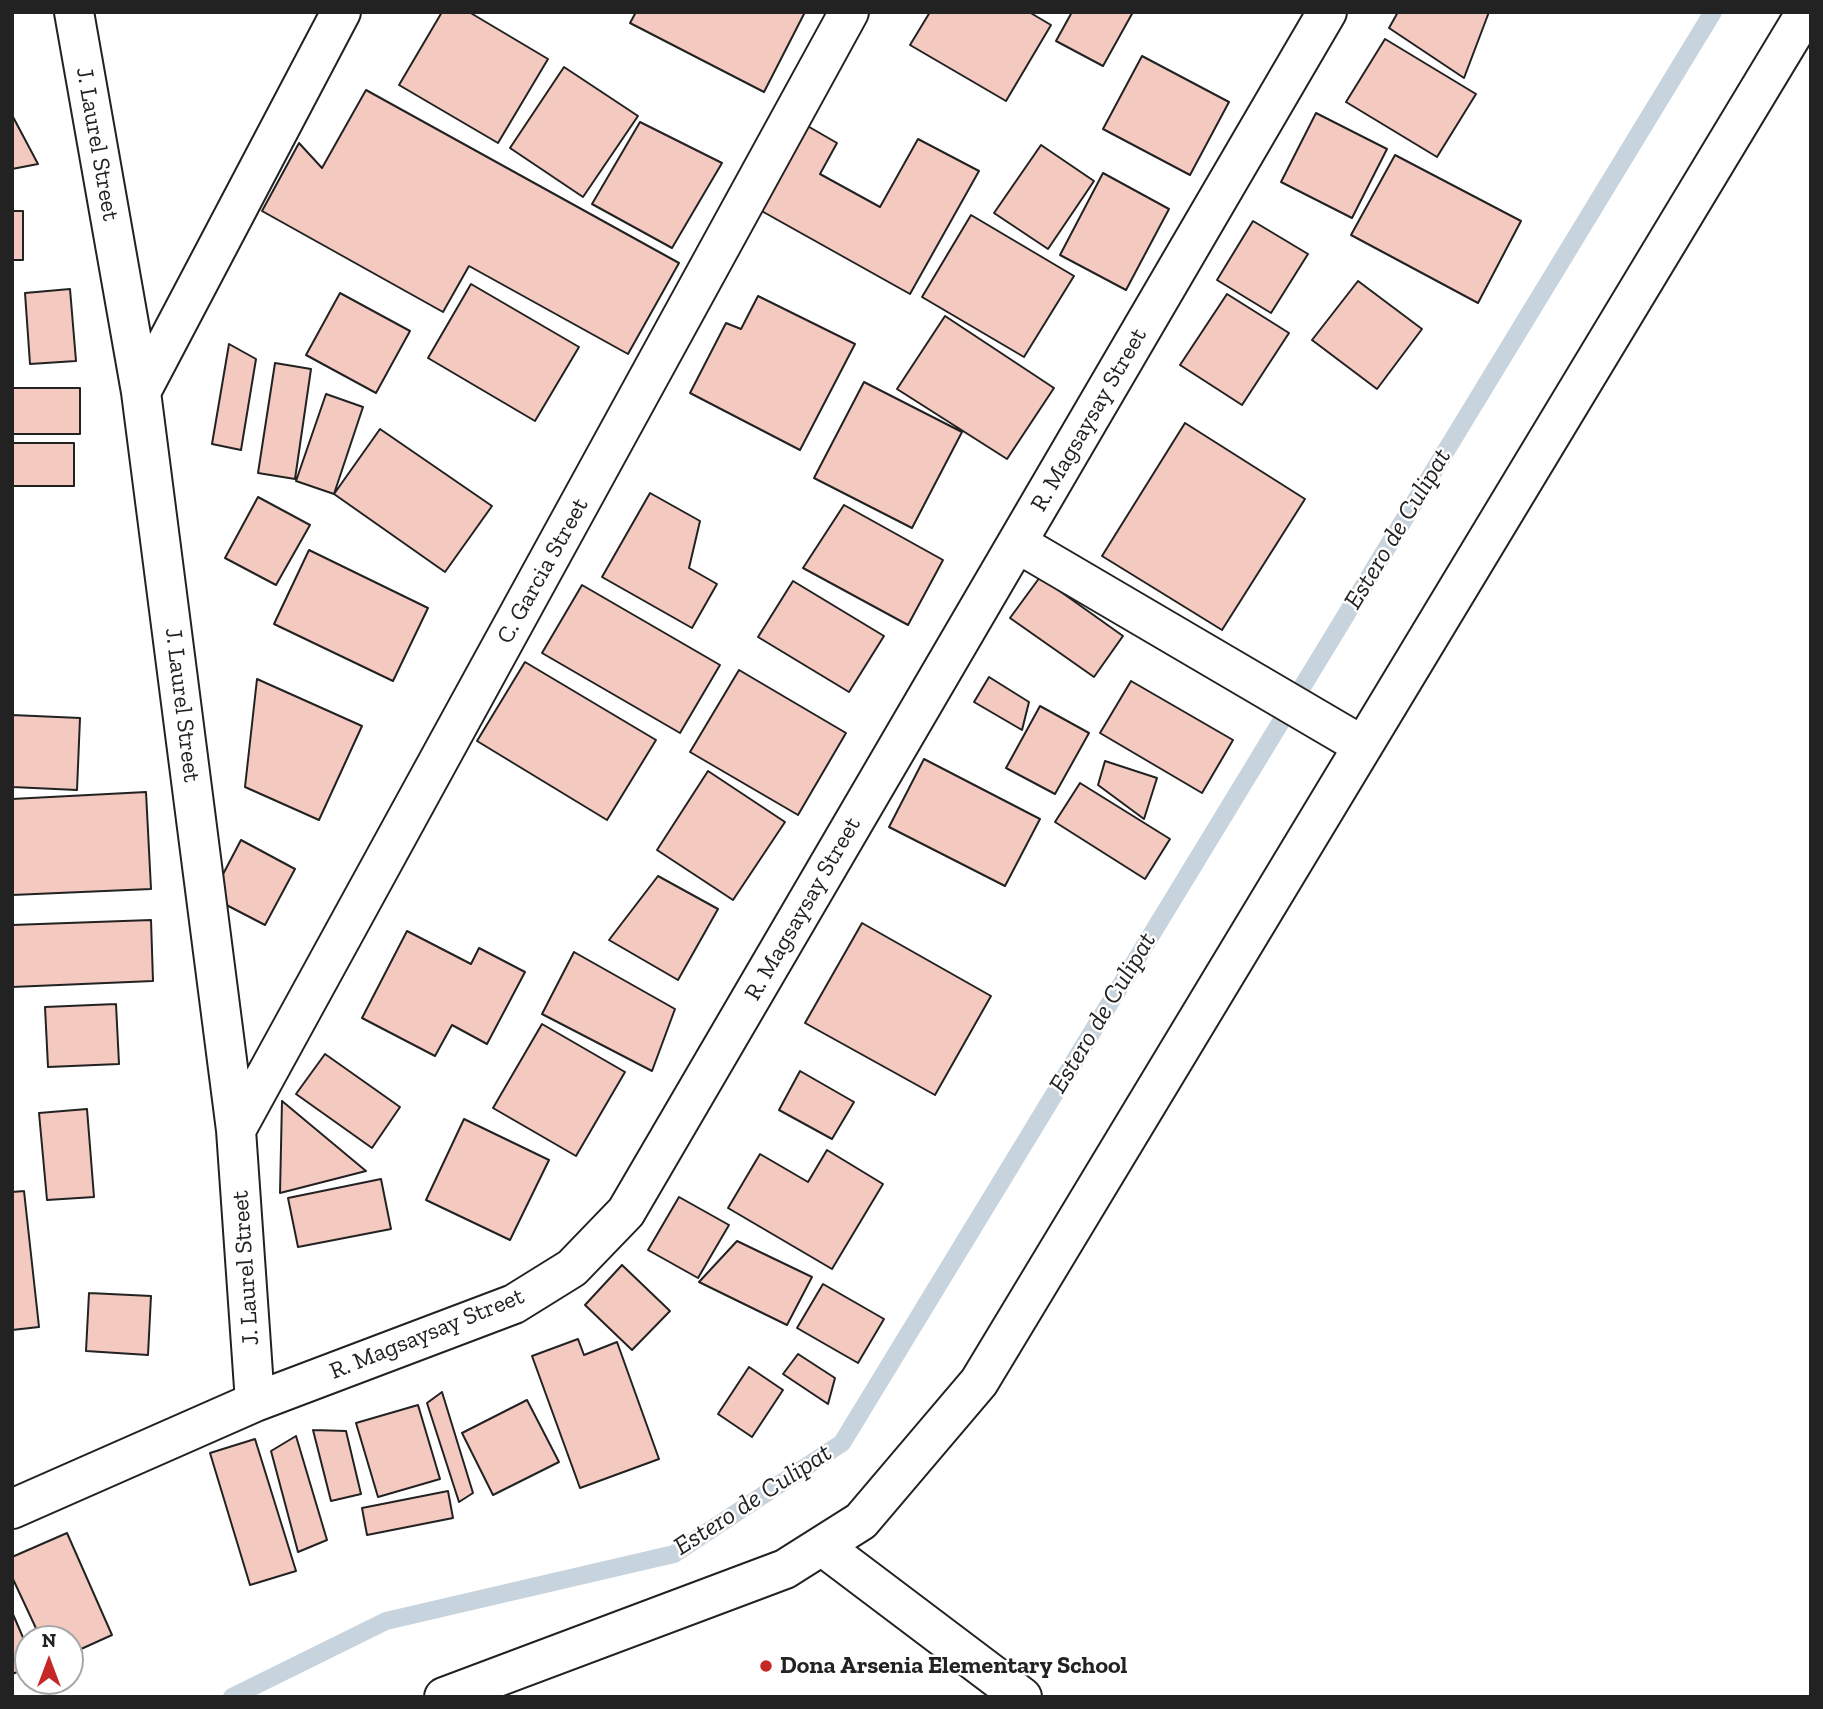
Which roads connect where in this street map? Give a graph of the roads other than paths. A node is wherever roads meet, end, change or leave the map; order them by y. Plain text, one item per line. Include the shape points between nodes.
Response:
1 (74, 12) edge
2 (341, 12) edge
3 (849, 12) edge
4 (1327, 12) edge
5 (1806, 12) edge
6 (141, 393) junction
7 (1017, 543) junction
8 (1351, 739) junction
9 (236, 1130) junction
10 (256, 1402) junction
11 (12, 1509) edge
12 (822, 1546) junction
13 (444, 1697) edge
14 (1022, 1697) edge

1 - 6 street, J. Laurel Street
2 - 6 street
3 - 9 street, C. Garcia Street
4 - 7 street, R. Magsaysay Street
5 - 8 street
6 - 9 street, J. Laurel Street
7 - 8 street
7 - 10 street, R. Magsaysay Street via 626,1212 572,1268 514,1304
8 - 12 street via 979,1382 861,1521
9 - 10 street, J. Laurel Street
10 - 11 street, R. Magsaysay Street
12 - 13 street via 785,1569
12 - 14 street

